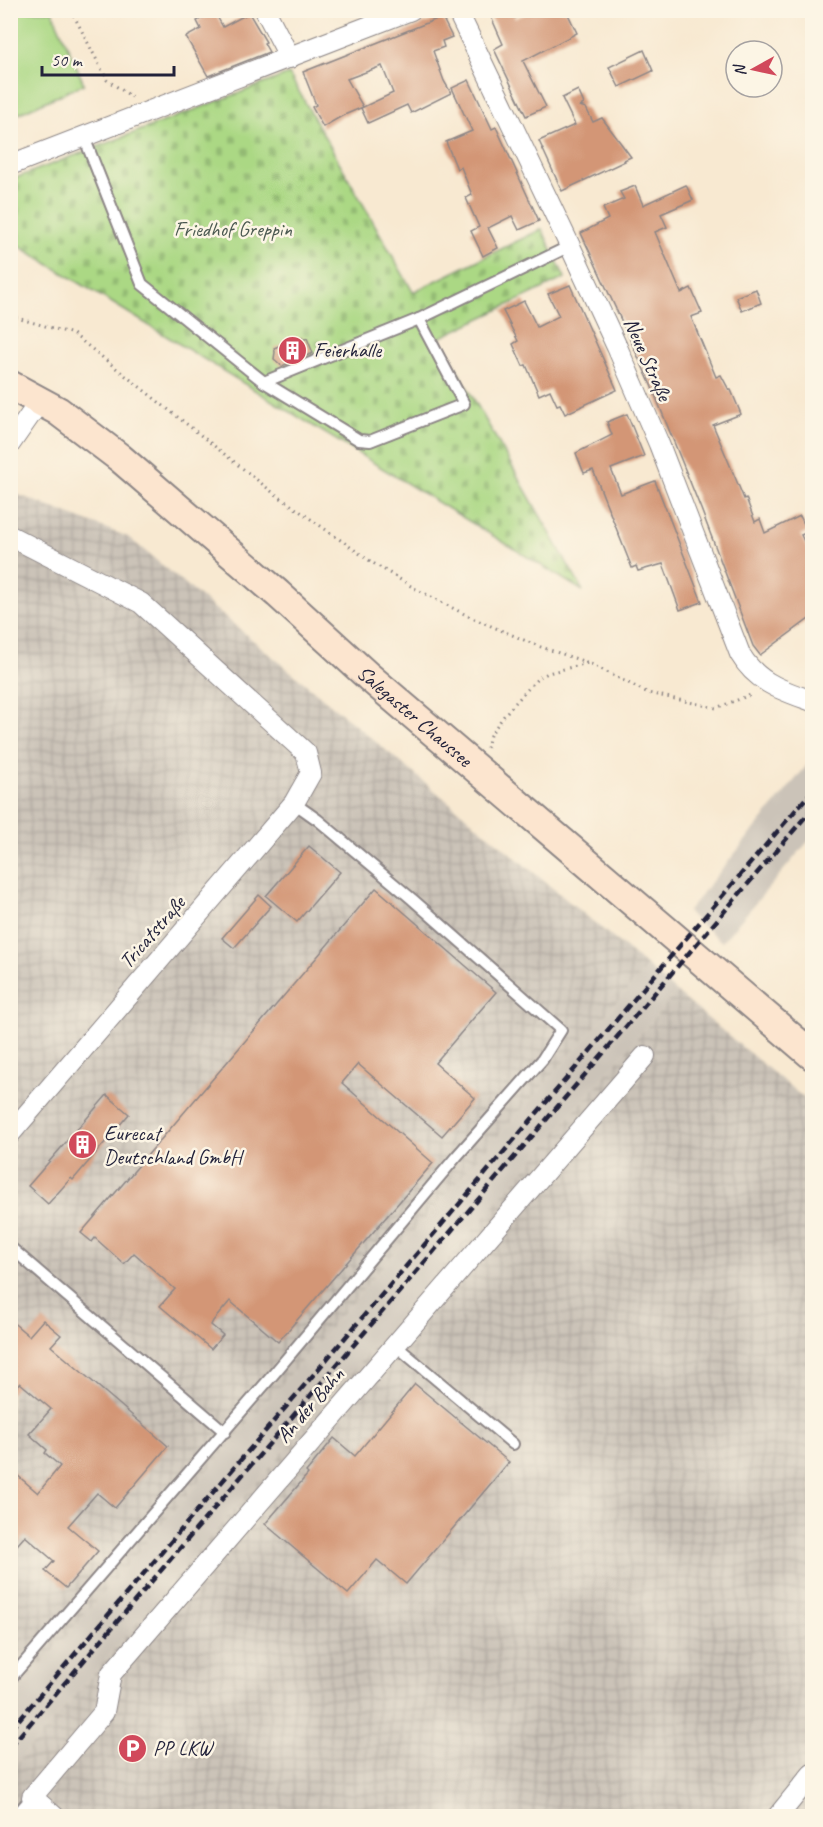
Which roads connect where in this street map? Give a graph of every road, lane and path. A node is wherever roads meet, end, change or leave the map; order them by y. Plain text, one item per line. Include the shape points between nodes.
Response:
1 (72, 10) edge
2 (265, 10) edge
3 (411, 10) edge
4 (457, 10) edge
5 (290, 57) junction
6 (142, 115) junction
7 (84, 137) junction
8 (10, 165) edge
9 (570, 246) junction
10 (10, 315) edge
11 (419, 319) junction
12 (264, 381) junction
13 (10, 385) edge
14 (40, 400) junction
15 (10, 444) edge
16 (10, 536) edge
17 (589, 663) junction
18 (774, 686) junction
19 (813, 700) edge
20 (484, 755) dead end
21 (294, 803) junction
22 (813, 1055) edge
23 (645, 1056) dead end
24 (10, 1134) edge
25 (10, 1247) edge
26 (394, 1344) junction
27 (225, 1432) junction
28 (513, 1444) dead end
29 (10, 1679) edge
30 (813, 1774) edge
31 (32, 1797) junction
32 (15, 1816) edge
33 (54, 1816) edge
34 (778, 1816) edge

1 - 6 path via 107,80 131,96
2 - 5 street
3 - 5 street
4 - 9 street, Neue Straße
5 - 6 street
6 - 7 street
7 - 8 street
7 - 12 lane via 142,284
9 - 11 lane
9 - 18 street, Neue Straße via 659,444 740,654 747,666
10 - 17 path via 73,334 271,491 414,588 479,621
11 - 12 lane
11 - 12 lane via 465,404 370,441 359,440
13 - 14 main road, Salegaster Chaussee
14 - 15 street
14 - 22 main road, Salegaster Chaussee via 120,458 378,685
16 - 21 street, Tricatstraße via 141,603 306,753 311,773
17 - 18 path via 648,693 716,708
17 - 20 path via 538,678 490,735
18 - 19 street, Neue Straße
21 - 24 street, Tricatstraße
21 - 27 lane via 412,899 561,1030 542,1060 456,1156
23 - 26 street, An der Bahn
25 - 27 lane
26 - 28 lane
26 - 31 street, An der Bahn via 111,1674 104,1712
27 - 29 lane
30 - 34 street
31 - 32 lane
31 - 33 street

